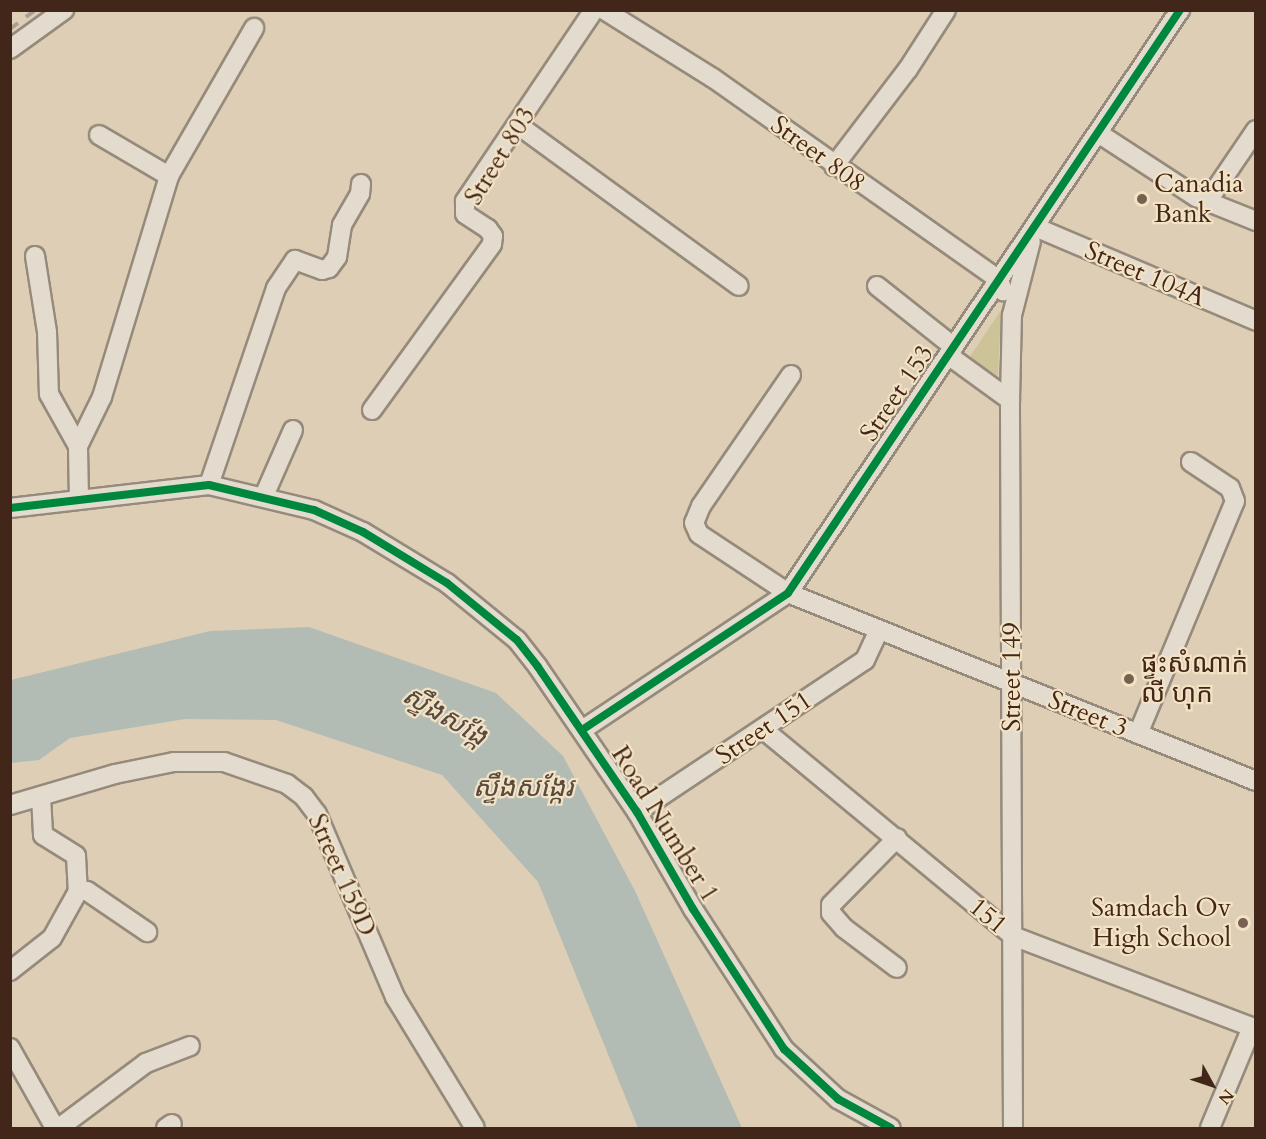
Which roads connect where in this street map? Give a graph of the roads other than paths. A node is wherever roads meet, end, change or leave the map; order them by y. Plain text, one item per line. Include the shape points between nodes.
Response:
1 (64, 10) edge
2 (594, 10) edge
3 (604, 10) edge
4 (946, 10) edge
5 (1180, 10) edge
6 (254, 28) dead end
7 (10, 49) edge
8 (518, 125) junction
9 (1256, 130) edge
10 (1098, 133) junction
11 (99, 135) dead end
12 (834, 166) junction
13 (169, 176) junction
14 (361, 184) dead end
15 (1207, 202) junction
16 (1256, 222) edge
17 (1035, 227) junction
18 (35, 256) dead end
19 (999, 280) junction
20 (739, 286) dead end
21 (877, 286) dead end
22 (1012, 315) junction
23 (1256, 321) edge
24 (951, 351) junction
25 (791, 375) dead end
26 (1011, 400) junction
27 (372, 410) dead end
28 (293, 430) dead end
29 (78, 446) junction
30 (1191, 462) dead end
31 (208, 485) junction
32 (264, 496) junction
33 (79, 500) junction
34 (10, 508) edge
35 (788, 593) junction
36 (878, 632) junction
37 (1011, 683) junction
38 (582, 730) junction
39 (764, 730) junction
40 (1138, 734) junction
41 (1256, 781) edge
42 (41, 796) junction
43 (10, 805) edge
44 (637, 812) junction
45 (897, 838) junction
46 (78, 891) junction
47 (147, 932) dead end
48 (1013, 936) junction
49 (897, 968) dead end
50 (10, 971) edge
51 (1254, 1028) edge
52 (190, 1046) dead end
53 (10, 1048) edge
54 (55, 1128) edge
55 (59, 1128) edge
56 (475, 1128) edge
57 (891, 1128) edge
58 (1013, 1128) edge
59 (1210, 1128) edge

1 - 7 street
2 - 8 street, Street 803
3 - 12 street, Street 808 via 713,78
4 - 12 street via 908,69
5 - 10 street, Street 153
6 - 13 street
8 - 20 street
8 - 27 street, Street 803 via 462,208 488,229 493,236 492,244
9 - 15 street
10 - 15 street
10 - 17 street, Street 153
11 - 13 street
12 - 19 street, Street 808
13 - 29 street via 102,397
14 - 31 street via 360,194 342,225 337,257 329,268 322,270 295,260 276,288
15 - 16 street
17 - 19 street, Street 153
17 - 22 street, Street 149
17 - 23 street, Street 104A
18 - 29 street via 47,332 49,394
19 - 22 street
19 - 24 street, Street 153
21 - 24 street
22 - 26 street, Street 149
24 - 26 street
24 - 35 street, Street 153
25 - 35 street, Street 3 via 701,506 694,523 699,534
26 - 37 street, Street 149
28 - 32 street
29 - 33 street
30 - 40 street via 1230,488 1235,501
31 - 32 street, Road Number 1
31 - 33 street, Road Number 1
32 - 38 street, Road Number 1 via 314,510 363,532 447,583 517,640
33 - 34 street, Road Number 1
35 - 36 street, Street 3
35 - 38 street, Street 153
36 - 37 street, Street 3
36 - 39 street, Street 151 via 865,660
37 - 40 street, Street 3
37 - 48 street, Street 149
38 - 44 street, Road Number 1
39 - 44 street, Street 151
39 - 45 street, 151
40 - 41 street, Street 3
42 - 43 street, Street 159D
42 - 46 street via 43,835 76,856
42 - 56 street, Street 159D via 152,764 197,760 257,770 304,797 334,852 395,997
44 - 57 street, Road Number 1 via 693,909 784,1049 838,1099
45 - 48 street, 151
45 - 49 street via 831,905 831,913 843,928
46 - 47 street via 87,891
46 - 50 street via 52,938
48 - 51 street, 151
48 - 58 street, Street 149
51 - 59 street
52 - 55 street via 146,1063
53 - 54 street

